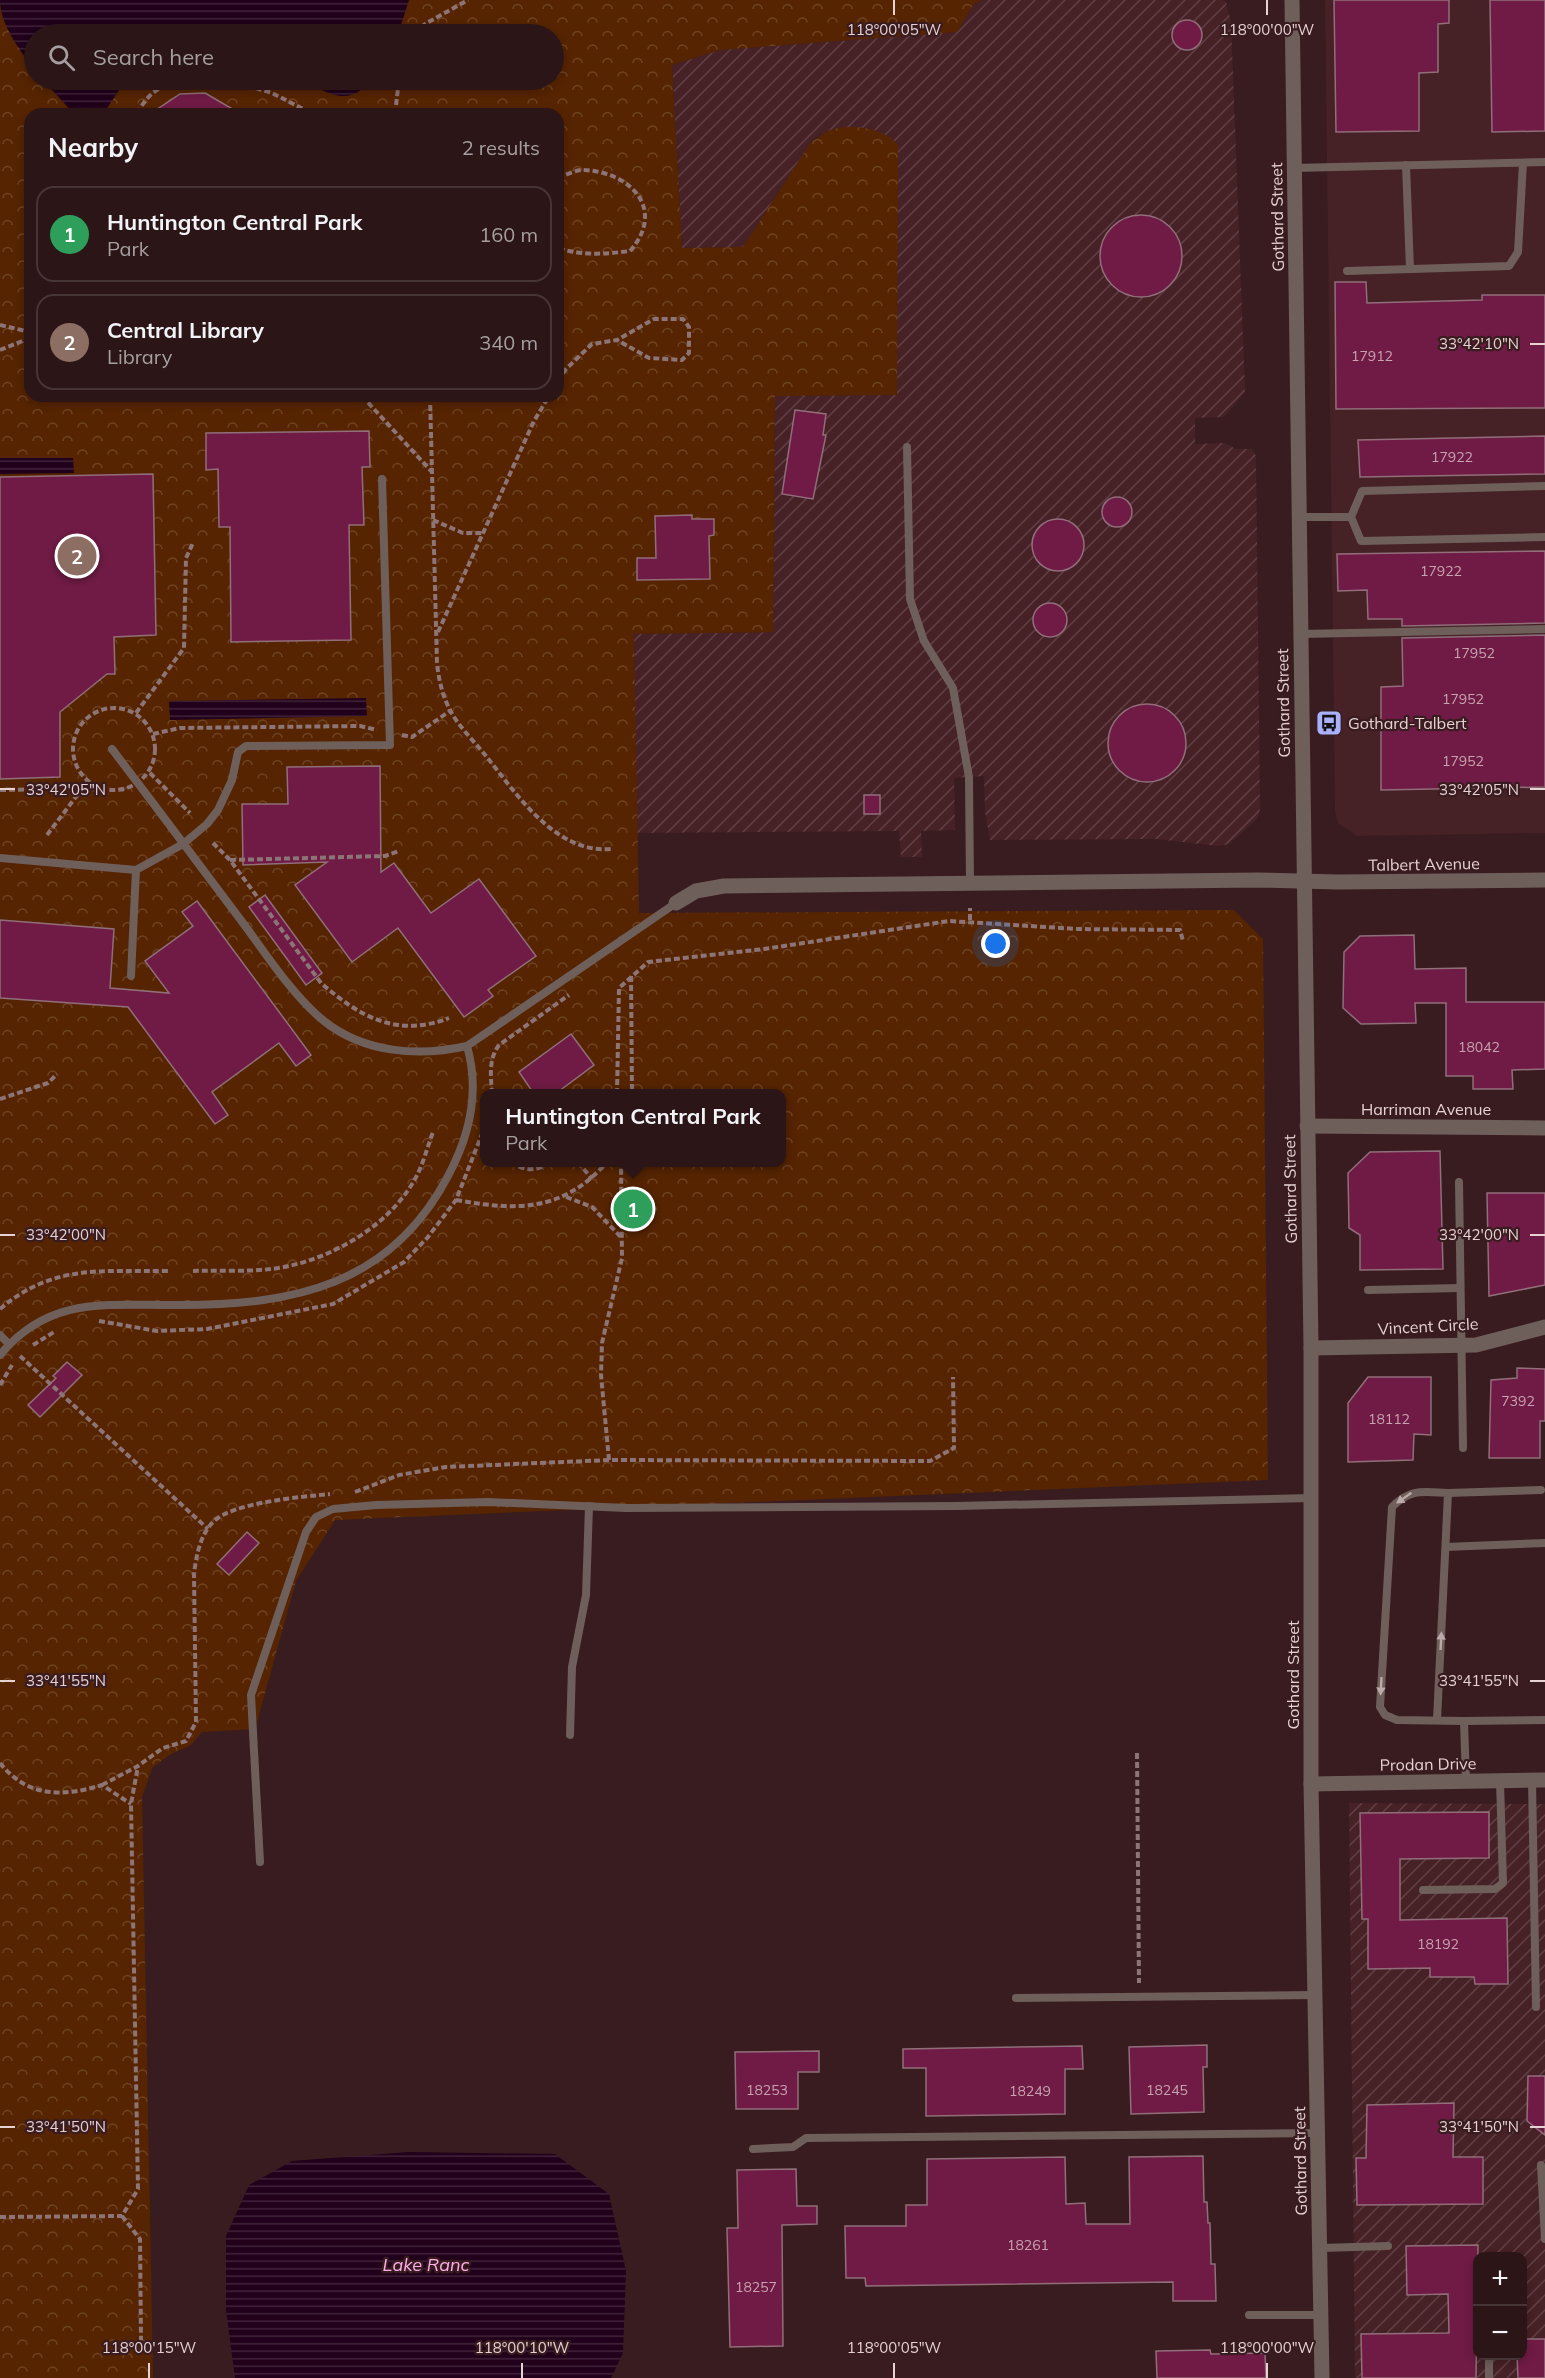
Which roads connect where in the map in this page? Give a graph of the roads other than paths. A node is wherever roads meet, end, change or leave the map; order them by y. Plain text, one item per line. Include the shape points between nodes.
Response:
1 (1292, 0) edge
2 (1545, 162) edge
3 (1523, 163) junction
4 (1406, 165) junction
5 (1294, 168) junction
6 (1410, 269) junction
7 (1347, 271) dead end
8 (906, 447) dead end
9 (382, 479) dead end
10 (1545, 486) edge
11 (1351, 517) junction
12 (1298, 518) junction
13 (1545, 537) edge
14 (1545, 629) edge
15 (1300, 634) junction
16 (112, 748) dead end
17 (183, 844) junction
18 (0, 858) edge
19 (135, 870) junction
20 (1545, 880) edge
21 (1303, 882) junction
22 (970, 884) junction
23 (676, 903) joint
24 (131, 976) dead end
25 (466, 1046) junction
26 (1307, 1126) junction
27 (1545, 1128) edge
28 (1459, 1182) dead end
29 (1460, 1288) junction
30 (1368, 1290) dead end
31 (1545, 1327) edge
32 (0, 1335) edge
33 (9, 1344) junction
34 (1461, 1345) junction
35 (1311, 1348) junction
36 (0, 1355) edge
37 (1463, 1448) dead end
38 (1541, 1490) dead end
39 (1448, 1492) junction
40 (1311, 1498) junction
41 (589, 1506) junction
42 (1545, 1543) edge
43 (1446, 1547) junction
44 (1437, 1720) junction
45 (1545, 1720) edge
46 (1464, 1721) junction
47 (570, 1735) dead end
48 (1539, 1780) edge
49 (1466, 1781) junction
50 (1500, 1781) junction
51 (1311, 1784) junction
52 (260, 1862) dead end
53 (1424, 1890) dead end
54 (1315, 1995) junction
55 (1016, 1998) dead end
56 (1536, 2007) dead end
57 (1317, 2133) junction
58 (753, 2149) dead end
59 (1541, 2165) dead end
60 (1545, 2239) edge
61 (1388, 2246) dead end
62 (1320, 2248) junction
63 (1249, 2315) dead end
64 (1321, 2315) junction
65 (1490, 2360) edge
66 (1322, 2378) edge
67 (1489, 2378) edge

1 - 5 street, Gothard Street
2 - 3 lane
3 - 4 lane
3 - 6 lane via 1518,252 1509,266
4 - 5 lane
4 - 6 lane
5 - 12 street, Gothard Street
6 - 7 lane
8 - 22 lane via 910,599 924,641 953,688 969,777
9 - 17 lane via 390,745 246,746 238,752 232,780 218,810
10 - 11 lane via 1362,491
11 - 12 lane
11 - 13 lane via 1361,541
12 - 15 street, Gothard Street
14 - 15 lane
15 - 21 street, Gothard Street
16 - 17 lane
17 - 19 lane
17 - 25 lane via 283,976 323,1021 354,1039 385,1048 416,1053
18 - 19 lane
19 - 24 lane
20 - 21 street, Talbert Avenue
21 - 22 street, Talbert Avenue
21 - 26 street, Gothard Street
22 - 23 street, Talbert Avenue via 724,886 696,891
23 - 25 lane
25 - 33 lane via 474,1096 456,1162 438,1195 405,1237 359,1272 312,1292 251,1303 105,1303 67,1310 34,1325
26 - 27 street, Harriman Avenue
26 - 35 street, Gothard Street
28 - 29 lane
29 - 30 lane
29 - 34 lane
31 - 34 street, Vincent Circle via 1476,1345
32 - 33 lane
33 - 36 lane
34 - 35 street, Vincent Circle
34 - 37 lane
35 - 40 street, Gothard Street
38 - 39 lane
39 - 43 lane
39 -> 44 lane via 1412,1492 1392,1507 1380,1707 1385,1715 1397,1720
40 - 41 lane via 945,1506
40 - 51 street, Gothard Street
41 - 47 lane via 586,1595 572,1666
41 - 52 lane via 488,1502 376,1505 333,1509 316,1517 306,1532 251,1695
42 - 43 lane
44 -> 43 lane
44 - 46 lane
45 - 46 lane
46 - 49 lane
48 - 50 street, Prodan Drive
48 - 56 lane
49 - 50 street, Prodan Drive
49 - 51 street, Prodan Drive
50 - 53 lane via 1503,1883 1495,1889
51 - 54 street, Gothard Street
54 - 55 lane
54 - 57 street, Gothard Street
57 - 58 lane via 806,2138 793,2147
57 - 62 street, Gothard Street
59 - 60 lane
61 - 62 lane
62 - 64 street, Gothard Street
63 - 64 lane
64 - 66 street, Gothard Street
65 - 67 lane

